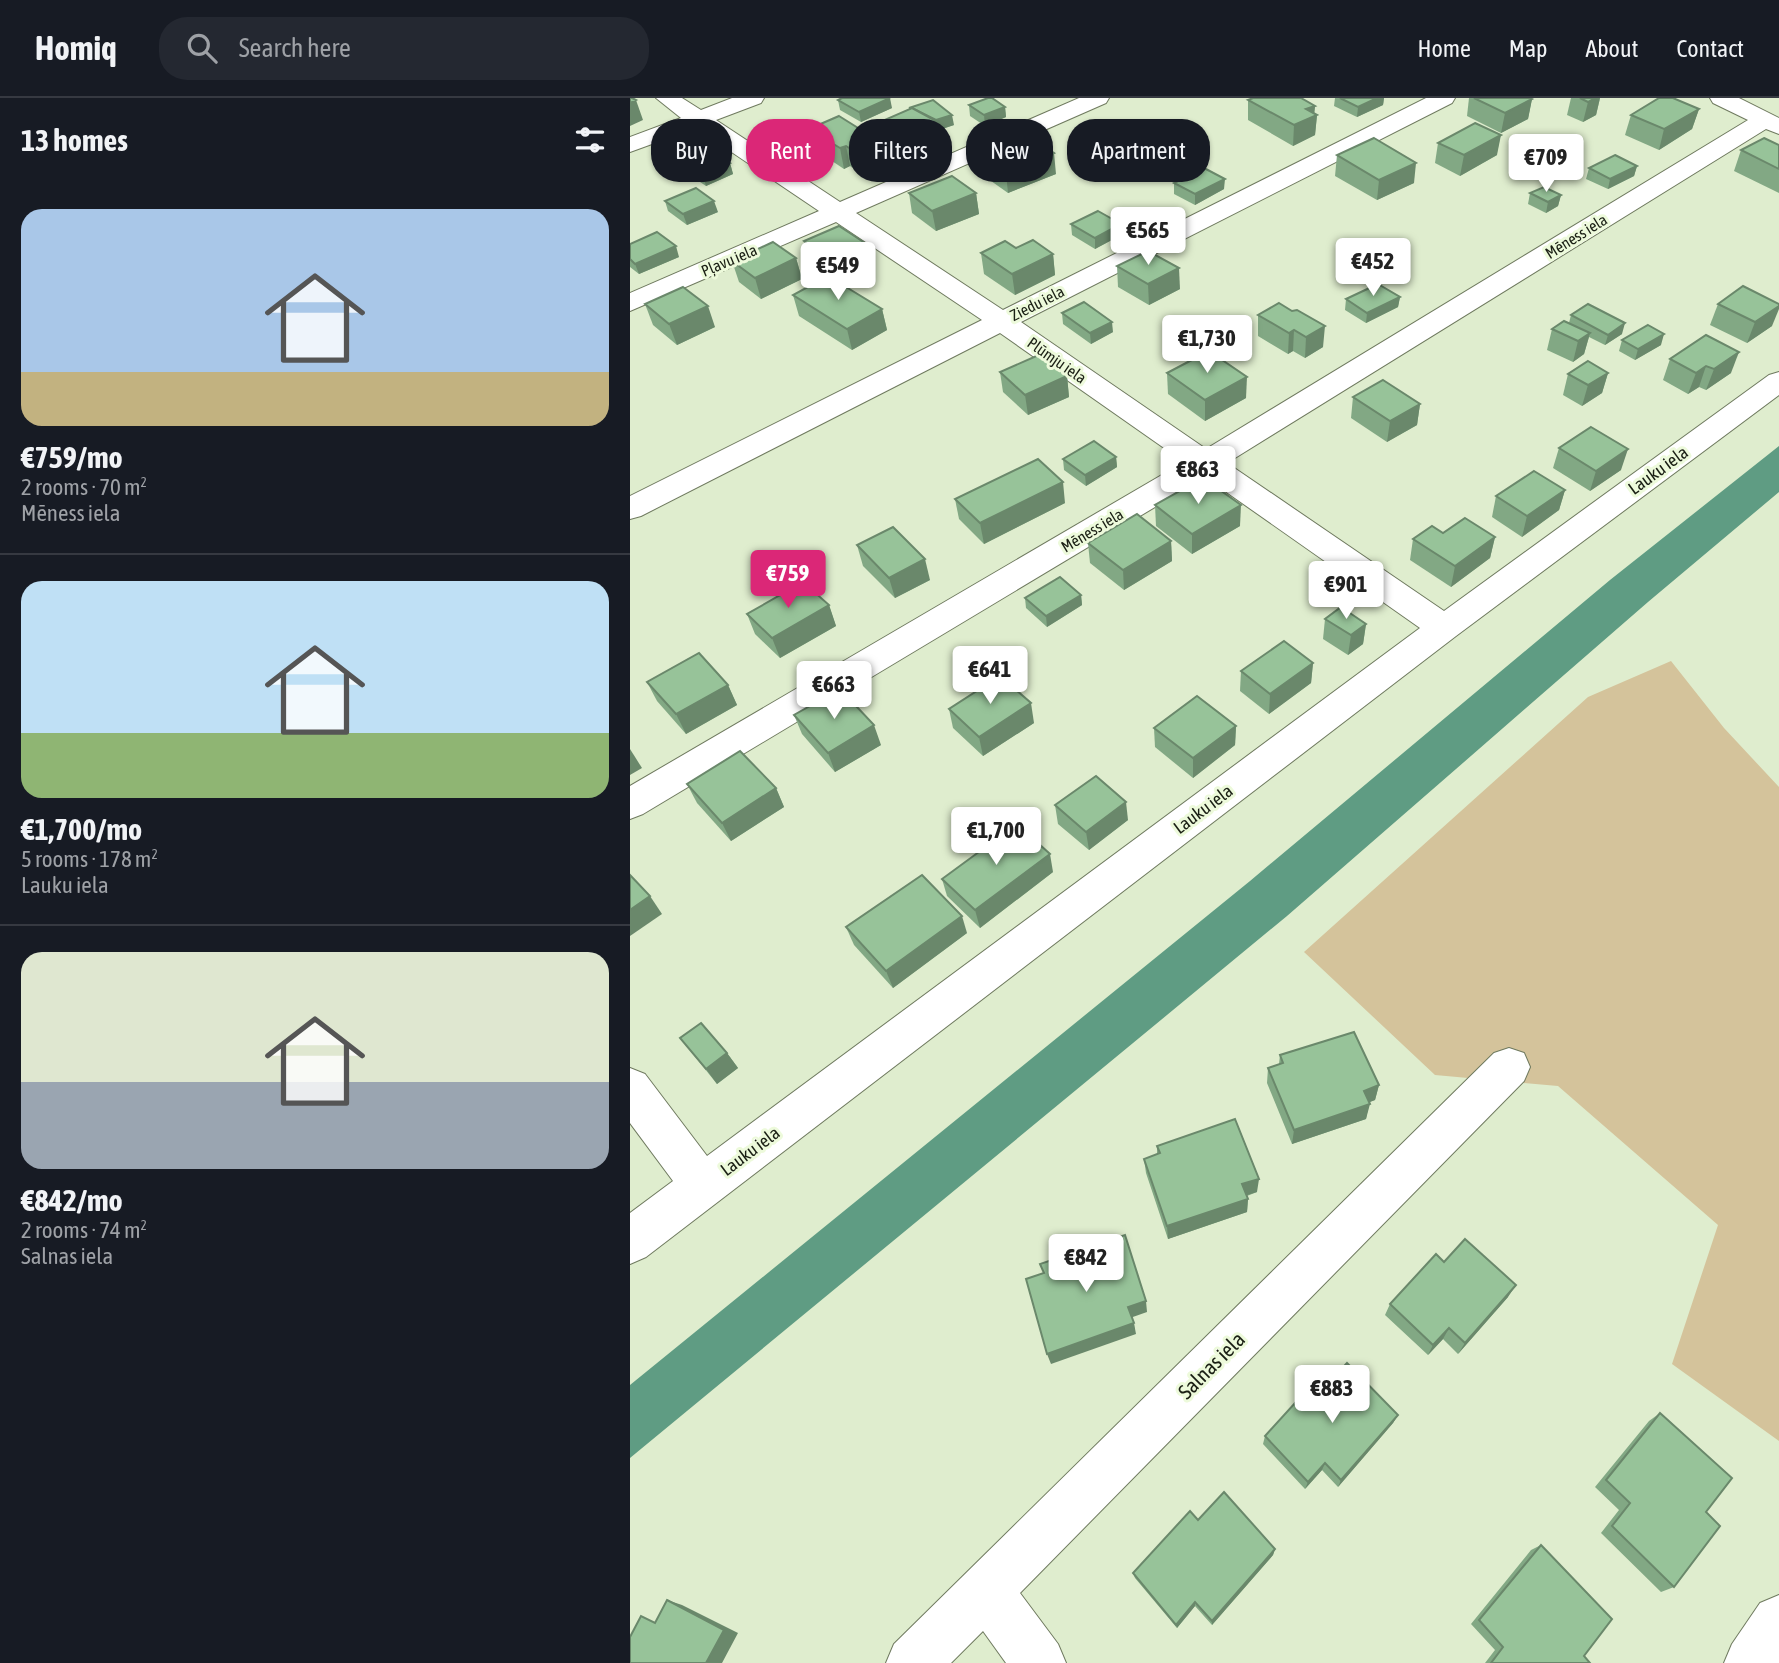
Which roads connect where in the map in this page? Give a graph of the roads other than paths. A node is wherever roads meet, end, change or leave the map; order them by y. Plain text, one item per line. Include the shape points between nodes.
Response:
1 (667, 98) edge
2 (753, 98) edge
3 (1098, 98) edge
4 (1444, 98) edge
5 (1721, 98) edge
6 (698, 119) joint
7 (1772, 123) edge
8 (651, 137) edge
9 (732, 142) edge
10 (630, 145) edge
11 (837, 214) junction
12 (630, 303) edge
13 (1001, 321) junction
14 (1779, 381) edge
15 (1205, 463) junction
16 (630, 509) edge
17 (1444, 628) junction
18 (630, 804) edge
19 (1509, 1068) dead end
20 (630, 1088) edge
21 (703, 1186) junction
22 (630, 1241) edge
23 (986, 1591) junction
24 (1779, 1622) edge
25 (913, 1663) edge
26 (1039, 1663) edge
27 (1751, 1663) edge

1 - 6 street, Plūmju iela
2 - 6 street
3 - 11 street, Pļavu iela
4 - 13 street, Ziedu iela
5 - 7 street
7 - 15 street, Mēness iela
8 - 10 street
9 - 11 street, Plūmju iela
11 - 12 street, Pļavu iela
11 - 13 street, Plūmju iela
13 - 15 street, Plūmju iela
13 - 16 street, Ziedu iela
14 - 17 street, Lauku iela
15 - 17 street, Plūmju iela
15 - 18 street, Mēness iela
17 - 21 street, Lauku iela
19 - 23 street, Salnas iela
20 - 21 street
21 - 22 street, Lauku iela
23 - 25 street, Salnas iela
23 - 26 street
24 - 27 street

